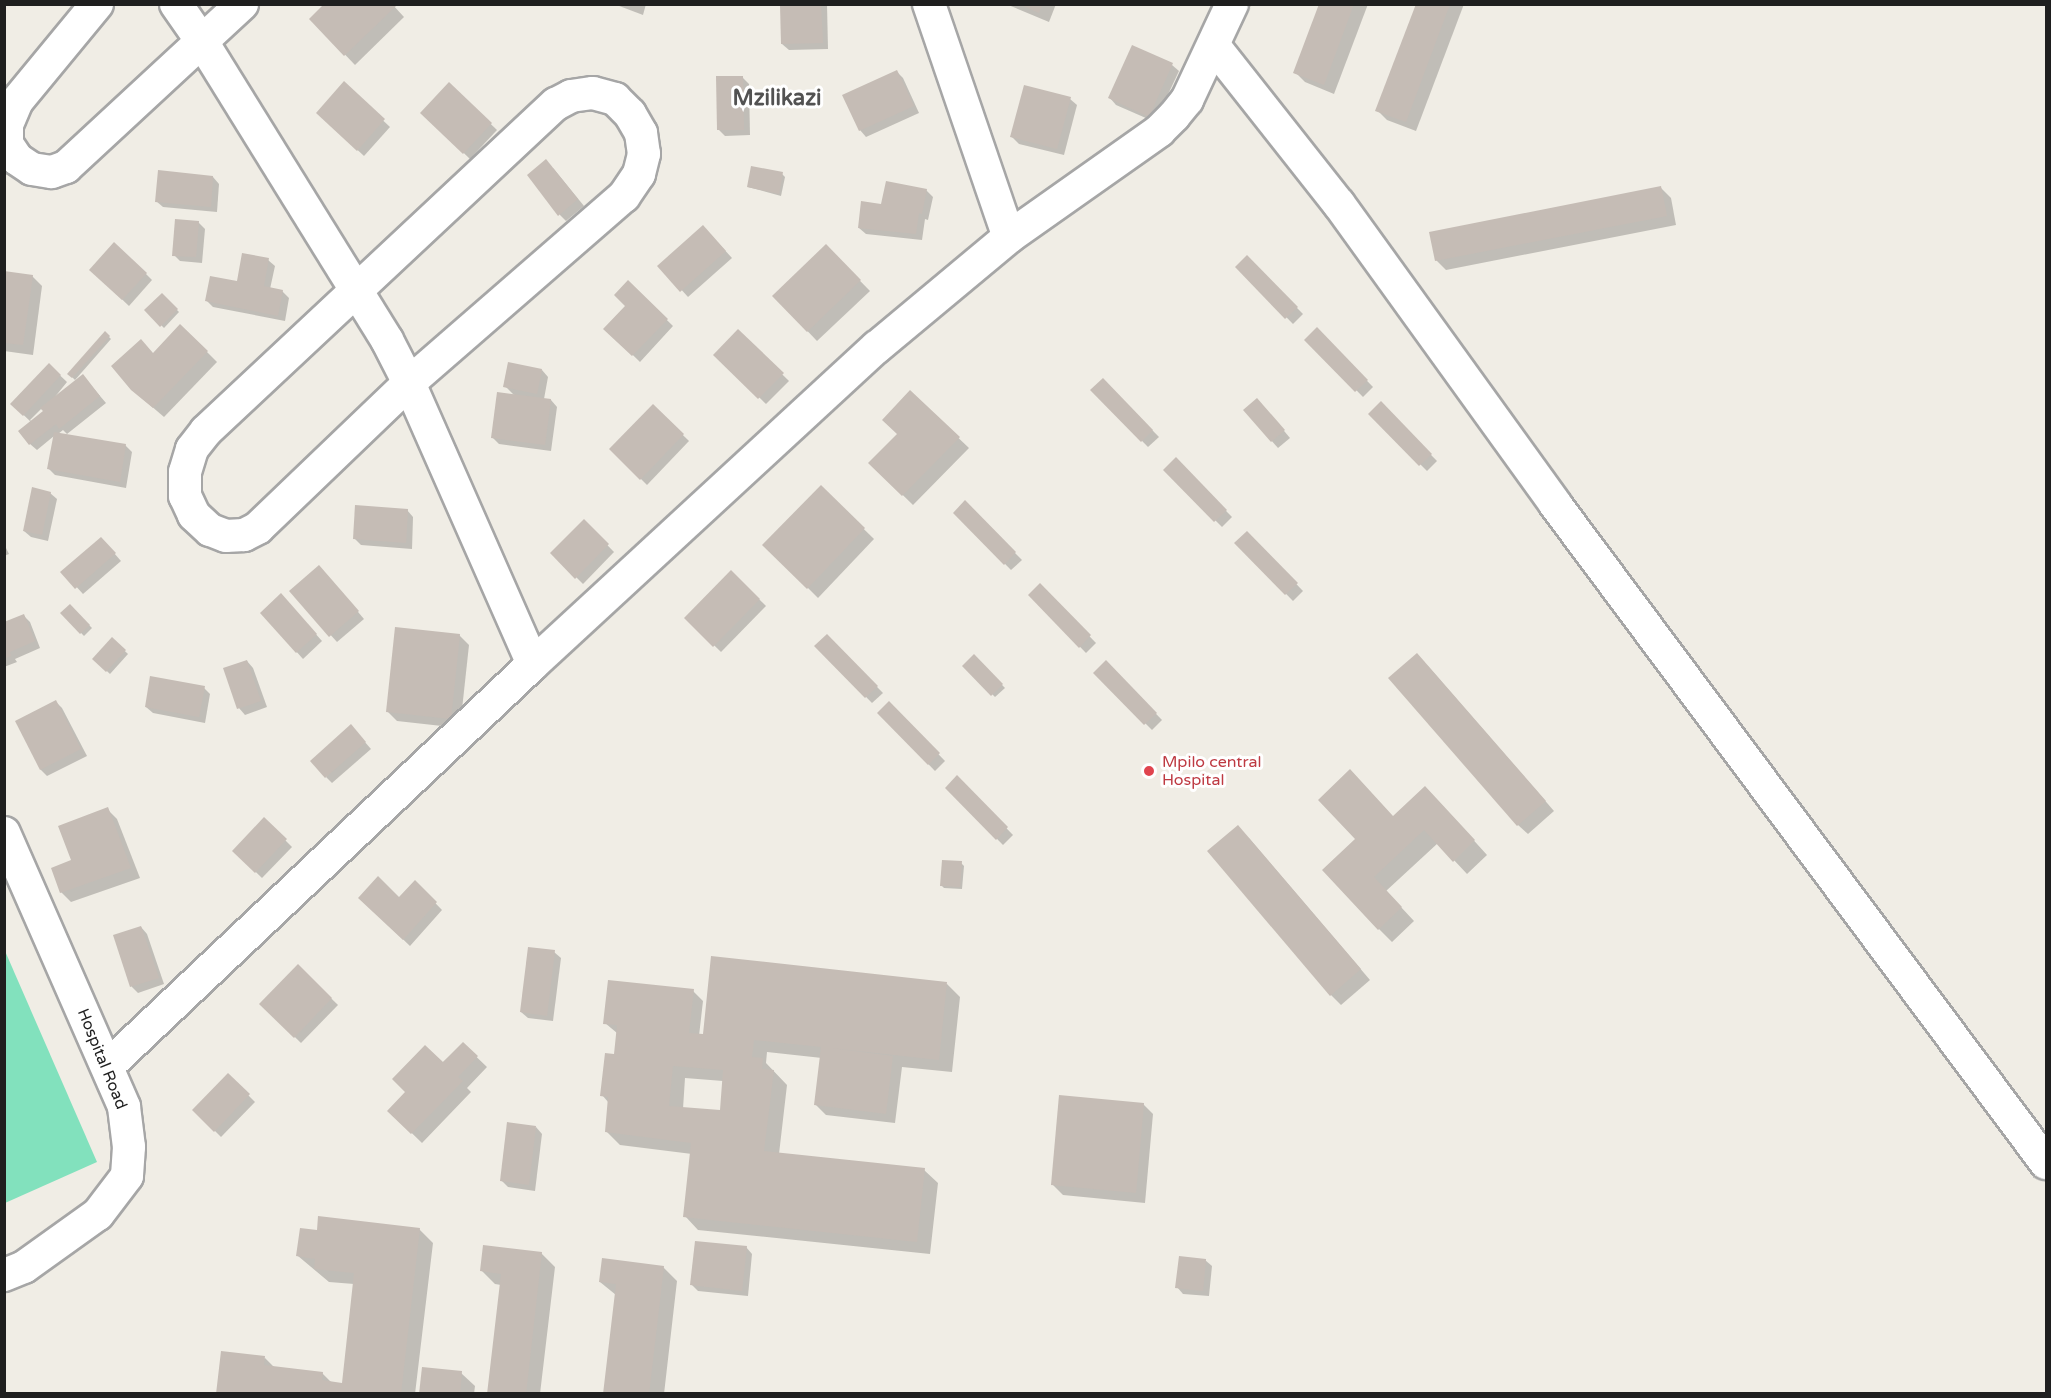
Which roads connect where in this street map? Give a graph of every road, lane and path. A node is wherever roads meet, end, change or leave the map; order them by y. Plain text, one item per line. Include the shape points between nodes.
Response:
1 (97, 4) edge
2 (176, 4) edge
3 (242, 4) edge
4 (929, 4) edge
5 (1232, 4) edge
6 (201, 40) junction
7 (1215, 46) junction
8 (1009, 237) junction
9 (358, 290) junction
10 (410, 383) junction
11 (533, 664) junction
12 (4, 833) edge
13 (108, 1066) junction
14 (2046, 1162) edge
15 (4, 1275) edge

1 - 6 street via 16,101 7,125 7,144 17,159 32,169 52,172 66,167
2 - 6 street
3 - 6 street
4 - 8 street
5 - 7 street
6 - 9 street
7 - 8 street via 1188,100 1159,131
7 - 14 street via 1339,204 1556,504
8 - 11 street via 877,347
9 - 10 street
9 - 10 street via 206,431 192,449 185,472 185,496 194,515 210,530 226,536 244,535 258,528
9 - 10 street via 556,104 571,96 593,93 615,99 630,114 641,133 644,154 639,174 624,196
10 - 11 street
11 - 13 street
12 - 13 street, Hospital Road
13 - 15 street, Hospital Road via 124,1107 129,1147 127,1176 98,1214 24,1267

